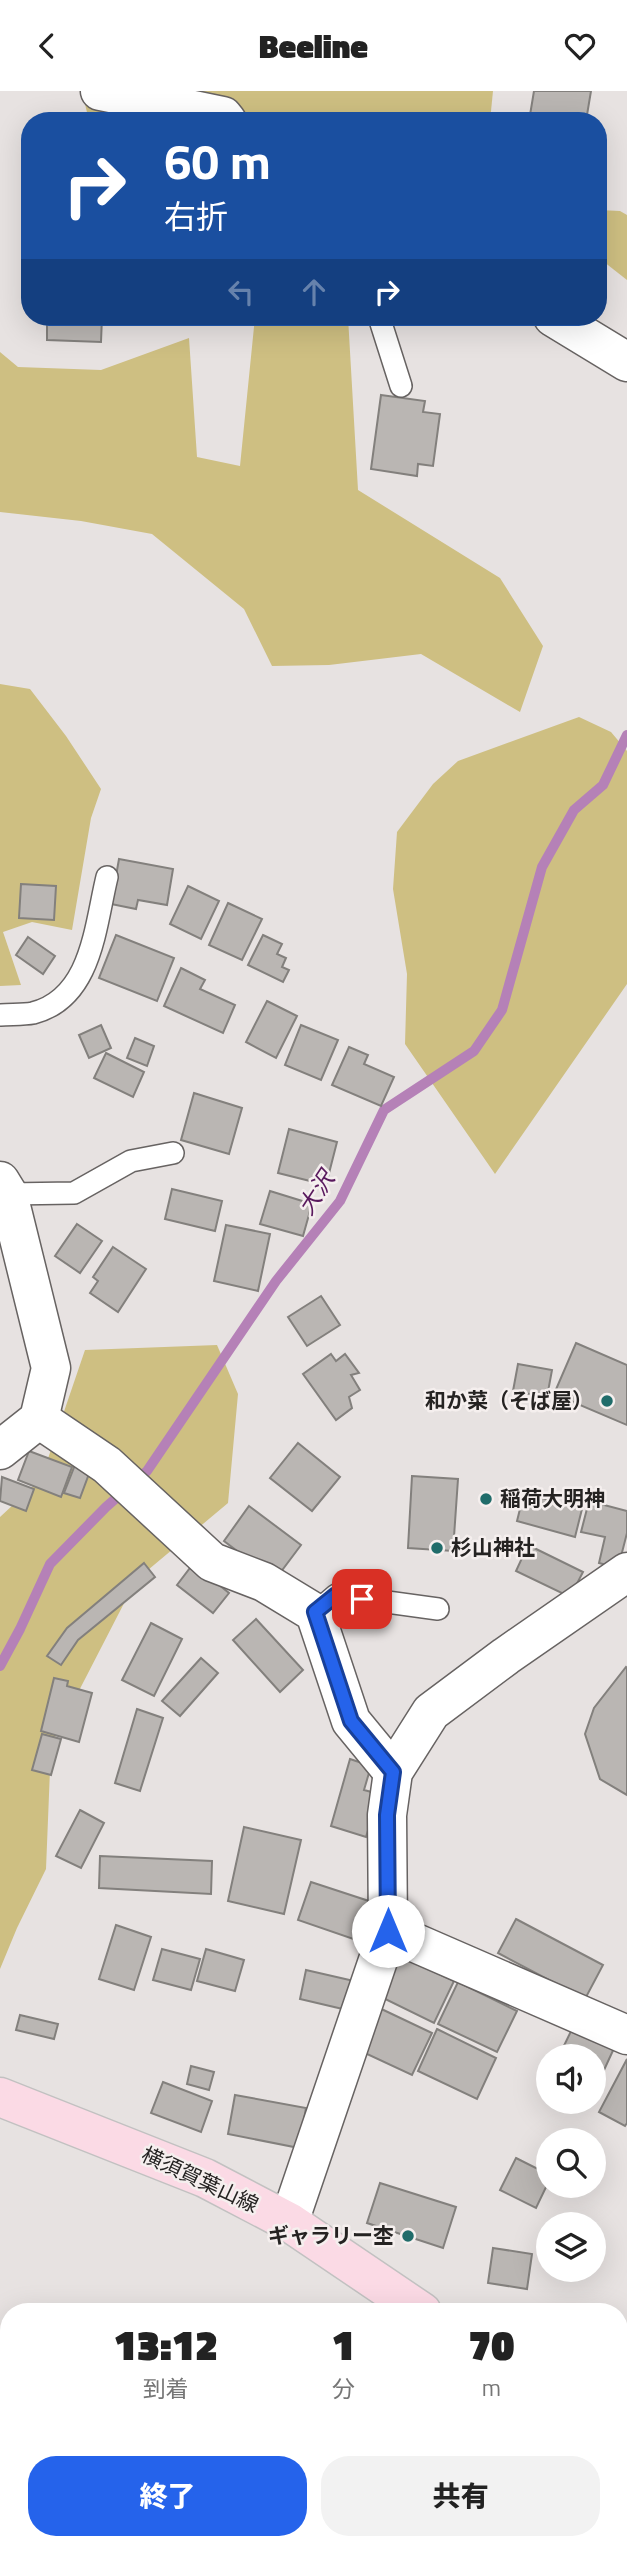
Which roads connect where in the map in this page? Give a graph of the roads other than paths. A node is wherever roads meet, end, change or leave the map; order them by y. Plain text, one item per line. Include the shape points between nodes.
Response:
1 (100, 91) edge
2 (203, 112) edge
3 (382, 326) edge
4 (569, 326) edge
5 (627, 362) edge
6 (401, 386) dead end
7 (107, 877) dead end
8 (0, 1015) edge
9 (173, 1153) dead end
10 (4, 1187) edge
11 (38, 1419) junction
12 (0, 1450) edge
13 (627, 1572) edge
14 (438, 1609) dead end
15 (315, 1612) junction
16 (393, 1772) junction
17 (388, 1931) junction
18 (627, 2035) edge
19 (0, 2097) edge
20 (289, 2222) junction
21 (409, 2303) edge

1 - 2 street
3 - 6 lane
4 - 5 street
7 - 8 lane via 85,971 66,996 33,1013
9 - 10 lane via 131,1161 75,1192
10 - 11 street via 51,1368
11 - 12 street
11 - 15 street via 107,1465 212,1562 264,1582
13 - 16 street via 431,1712
14 - 15 lane via 336,1595
15 - 16 street via 351,1721
16 - 17 street via 387,1815
17 - 18 street
17 - 20 street
19 - 20 main road, 横須賀葉山線 via 205,2178
20 - 21 main road, 横須賀葉山線

